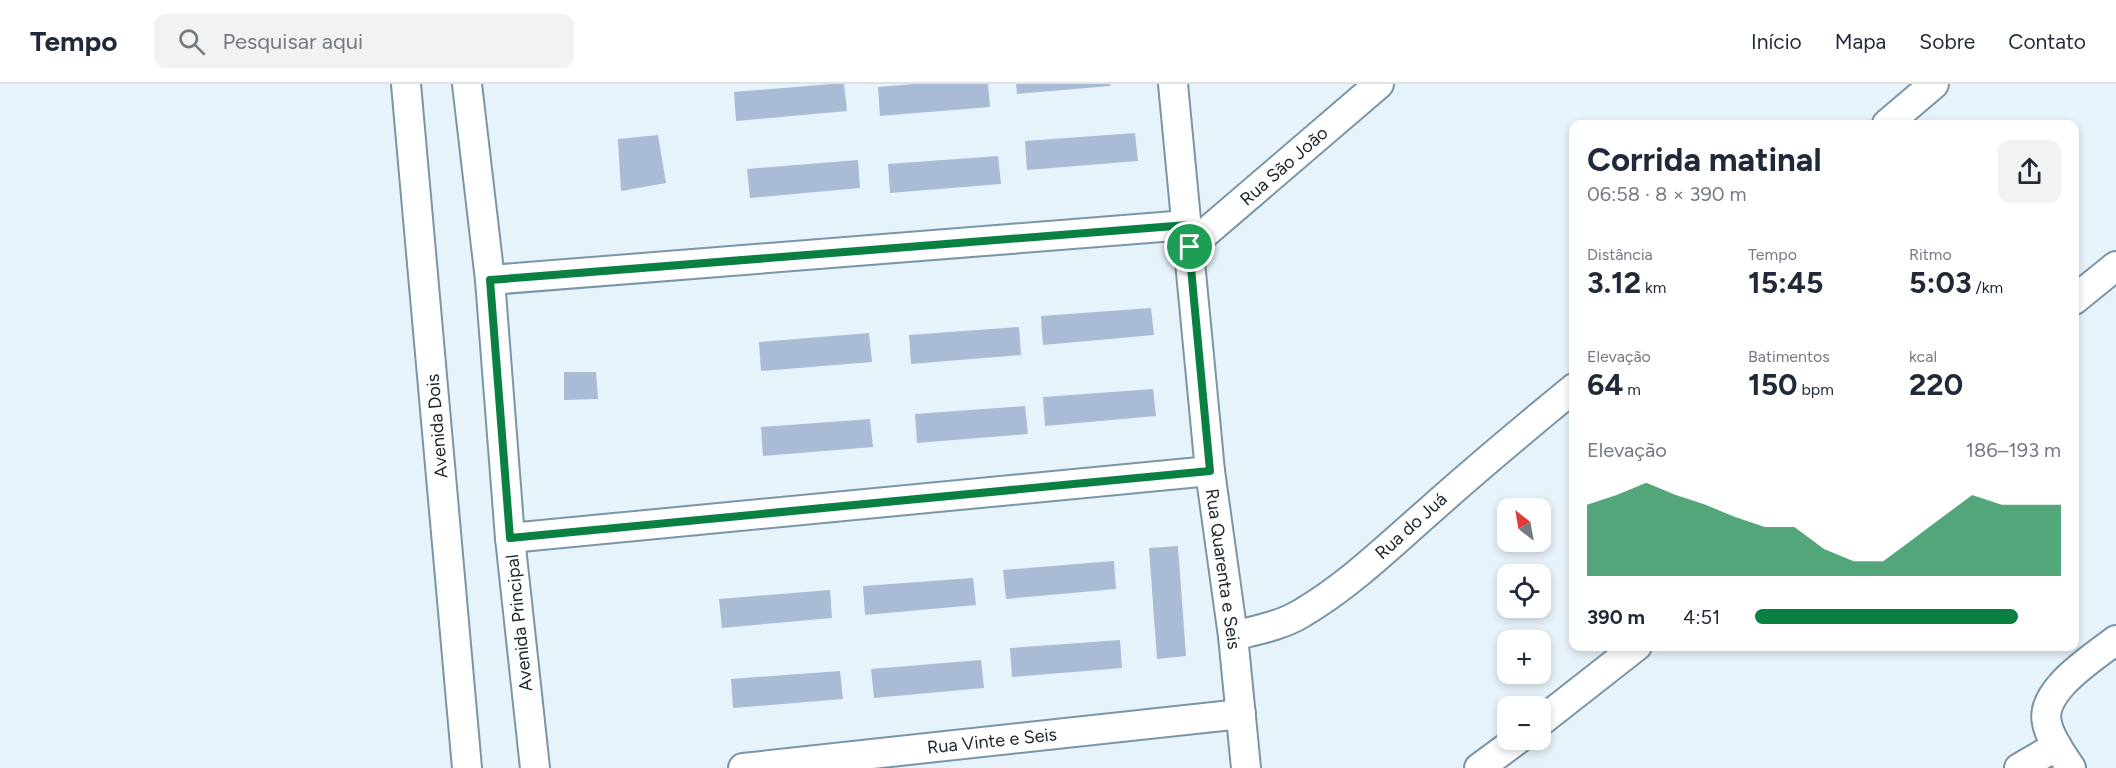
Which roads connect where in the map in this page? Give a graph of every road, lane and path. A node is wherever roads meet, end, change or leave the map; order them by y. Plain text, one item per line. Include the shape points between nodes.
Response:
1 (406, 84) edge
2 (467, 84) edge
3 (1173, 84) edge
4 (1379, 84) edge
5 (1934, 84) edge
6 (1892, 120) edge
7 (1188, 236) junction
8 (2116, 266) edge
9 (490, 280) junction
10 (2079, 296) edge
11 (1569, 392) edge
12 (1210, 471) junction
13 (510, 538) junction
14 (1233, 636) junction
15 (2116, 640) edge
16 (1631, 651) edge
17 (1551, 713) edge
18 (1241, 714) junction
19 (1503, 750) edge
20 (2064, 757) edge
21 (467, 768) edge
22 (535, 768) edge
23 (743, 768) edge
24 (1246, 768) edge
25 (1479, 768) edge
26 (2019, 768) edge

1 - 21 street, Avenida Dois
2 - 9 street, Avenida Principal
3 - 7 street, Rua Quarenta e Seis
4 - 7 street, Rua São João
5 - 6 street
7 - 9 street
7 - 12 street, Rua Quarenta e Seis
8 - 10 street
9 - 13 street, Avenida Principal
11 - 14 street, Rua do Juá via 1329,596 1300,615
12 - 13 street
12 - 14 street, Rua Quarenta e Seis
13 - 22 street, Avenida Principal
14 - 18 street, Rua Quarenta e Seis
15 - 20 street via 2051,697 2047,724
16 - 17 street
18 - 23 street, Rua Vinte e Seis
18 - 24 street, Rua Quarenta e Seis
19 - 25 street
20 - 26 street

